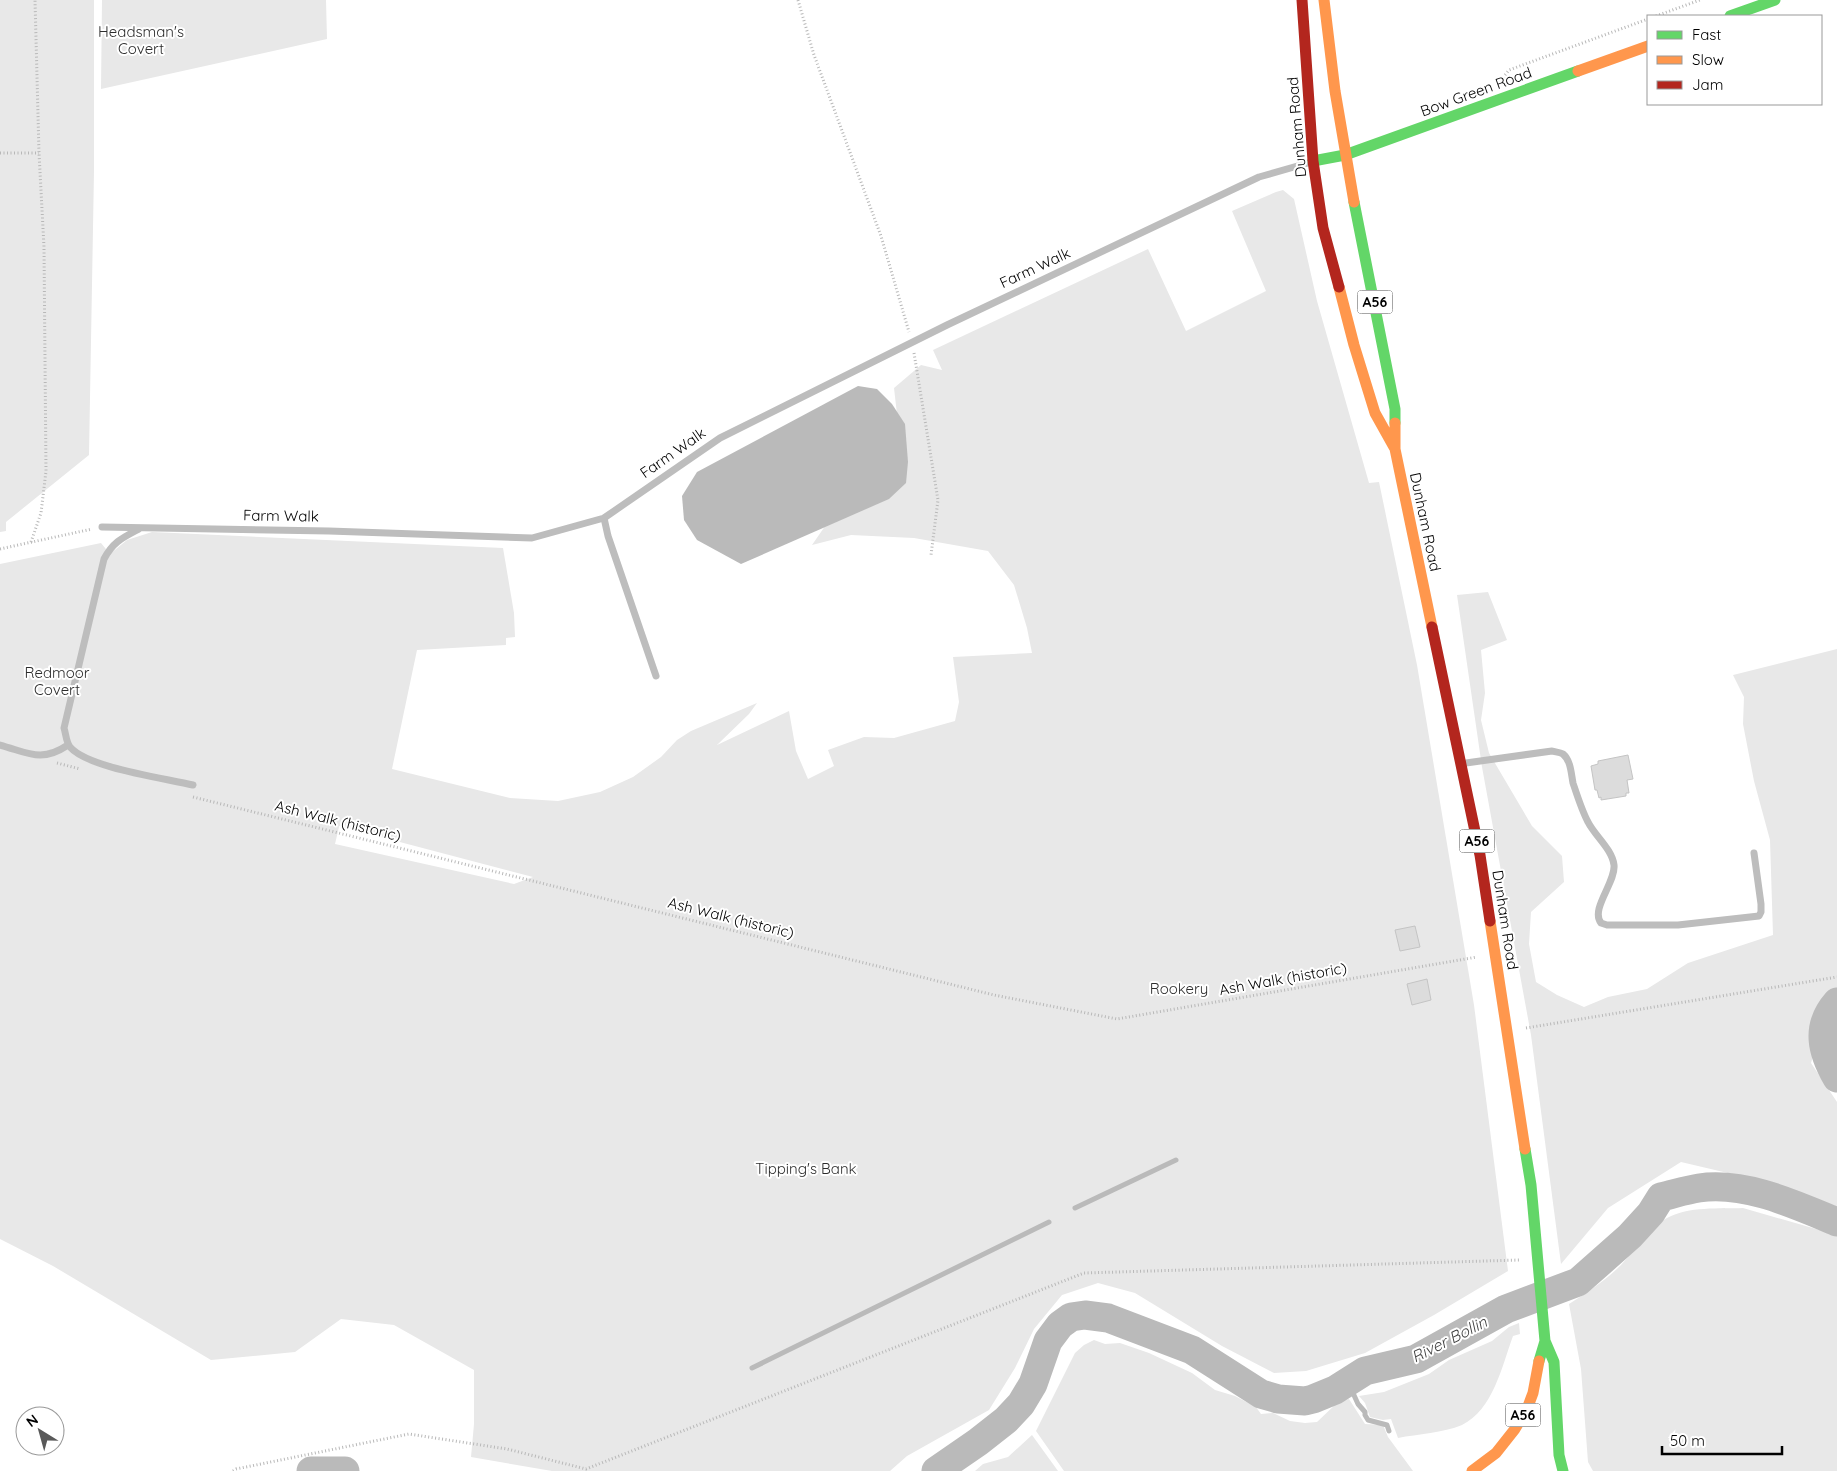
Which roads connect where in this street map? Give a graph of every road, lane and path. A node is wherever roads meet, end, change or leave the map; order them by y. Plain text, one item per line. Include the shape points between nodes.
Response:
1 (35, 0) edge
2 (798, 0) edge
3 (1302, 0) edge
4 (1324, 0) edge
5 (1700, 0) edge
6 (1775, 0) edge
7 (1659, 15) edge
8 (1733, 15) edge
9 (1647, 19) edge
10 (1647, 46) edge
11 (1505, 97) junction
12 (0, 153) edge
13 (39, 153) junction
14 (1346, 155) junction
15 (1313, 161) junction
16 (912, 342) junction
17 (1395, 449) junction
18 (604, 518) junction
19 (102, 527) joint
20 (142, 528) junction
21 (31, 542) junction
22 (0, 549) edge
23 (931, 555) dead end
24 (656, 676) dead end
25 (0, 745) edge
26 (68, 745) junction
27 (48, 761) dead end
28 (1461, 764) junction
29 (87, 770) dead end
30 (193, 785) dead end
31 (183, 794) dead end
32 (1754, 853) dead end
33 (1463, 959) dead end
34 (1837, 977) edge
35 (1526, 1028) dead end
36 (1520, 1260) dead end
37 (1545, 1337) junction
38 (233, 1471) edge
39 (1472, 1471) edge
40 (1563, 1471) edge

1 - 13 path
2 - 16 path via 814,55 881,236
3 - 15 main road, Dunham Road / A56
4 - 14 main road, Dunham Road / A56
5 - 7 path
6 - 8 main road
9 - 11 path via 1509,70 1505,75
10 - 11 main road, Bow Green Road
11 - 14 main road, Bow Green Road
12 - 13 path
13 - 21 path via 44,247 46,471 42,513
14 - 15 main road, Bow Green Road
14 - 17 main road, Dunham Road / A56 via 1395,409
15 - 16 lane, Farm Walk via 1259,177
15 - 17 main road, Dunham Road / A56 via 1323,228 1354,345 1375,413
16 - 18 lane, Farm Walk via 720,438
16 - 23 path via 938,500
17 - 28 main road, Dunham Road / A56
18 - 20 lane, Farm Walk via 532,538
18 - 24 lane
19 - 20 lane, Farm Walk
19 - 21 path
20 - 26 lane via 111,546 104,559 64,728
21 - 22 path
25 - 26 lane via 42,756
26 - 30 lane via 79,755 114,768
27 - 29 path
28 - 32 lane via 1552,750 1562,754 1570,763 1588,822 1614,866 1598,909 1601,923 1607,925 1678,925 1758,916 1762,912
28 - 37 main road, Dunham Road / A56 via 1480,855 1513,1060 1531,1185
31 - 33 path, Ash Walk (historic) via 994,995 1117,1019
34 - 35 path
36 - 38 path via 1084,1273 586,1469 506,1449 409,1434
37 - 39 main road, Dunham Road / A56 via 1527,1409 1496,1453
37 - 40 main road, Dunham Road / A56 via 1554,1362 1559,1455

